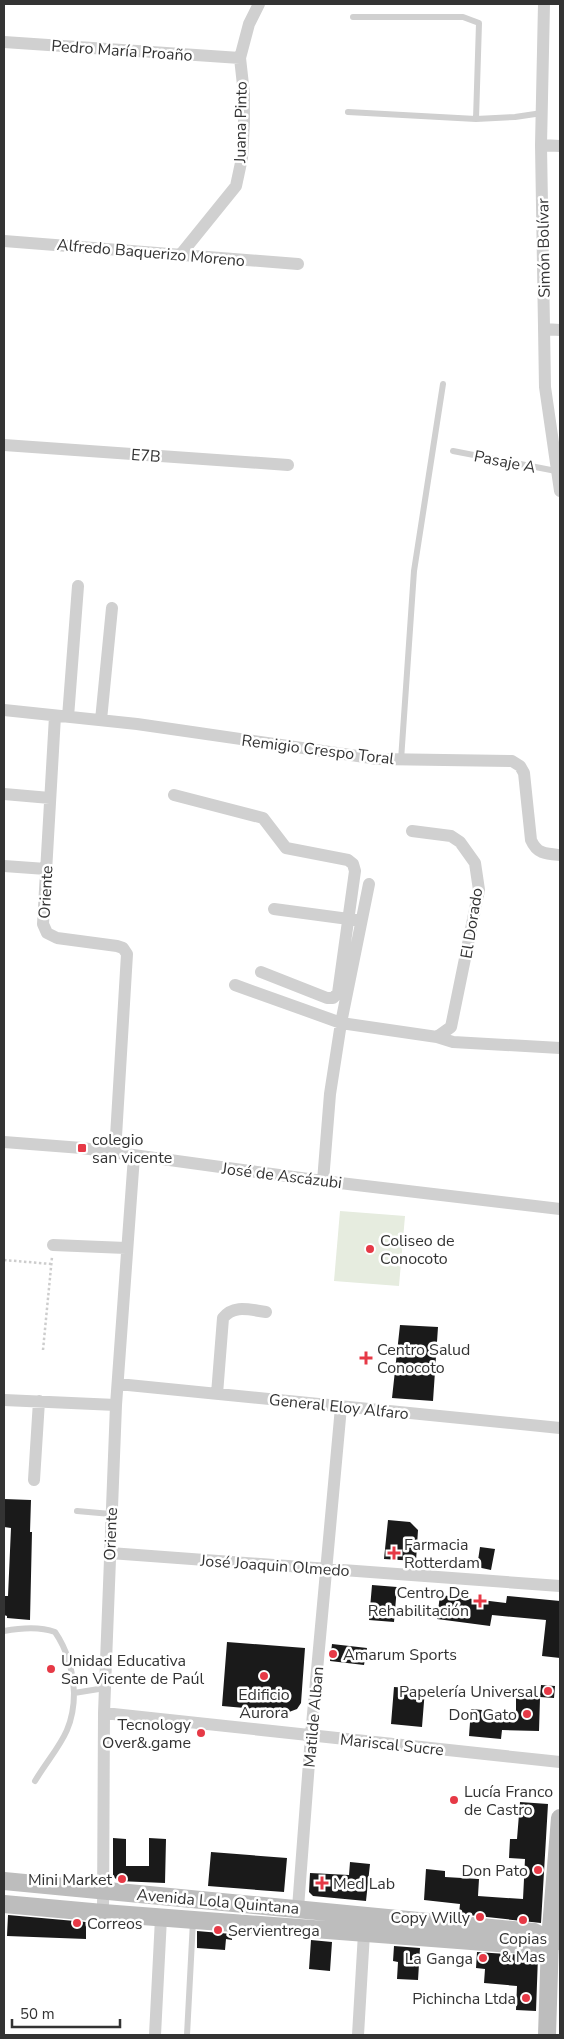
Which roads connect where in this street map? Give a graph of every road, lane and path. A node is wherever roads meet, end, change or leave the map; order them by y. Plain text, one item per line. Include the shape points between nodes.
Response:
1 (258, 4) edge
2 (544, 4) edge
3 (353, 17) dead end
4 (4, 42) edge
5 (240, 58) junction
6 (348, 112) dead end
7 (542, 113) junction
8 (476, 119) junction
9 (541, 145) junction
10 (560, 146) edge
11 (4, 241) edge
12 (181, 254) junction
13 (298, 264) dead end
14 (544, 330) junction
15 (560, 330) edge
16 (443, 384) dead end
17 (4, 445) edge
18 (454, 451) dead end
19 (288, 465) dead end
20 (556, 471) junction
21 (560, 491) edge
22 (78, 586) dead end
23 (112, 608) dead end
24 (4, 710) edge
25 (61, 717) junction
26 (102, 720) junction
27 (401, 760) junction
28 (4, 794) edge
29 (174, 795) dead end
30 (50, 798) junction
31 (412, 831) dead end
32 (560, 855) edge
33 (4, 866) edge
34 (46, 869) junction
35 (368, 884) dead end
36 (274, 909) dead end
37 (348, 920) junction
38 (361, 921) junction
39 (261, 972) dead end
40 (235, 985) dead end
41 (341, 1023) junction
42 (437, 1037) junction
43 (560, 1048) edge
44 (4, 1142) edge
45 (115, 1153) junction
46 (134, 1156) junction
47 (323, 1181) junction
48 (560, 1209) edge
49 (53, 1245) joint
50 (126, 1248) junction
51 (4, 1260) edge
52 (51, 1264) junction
53 (266, 1312) dead end
54 (44, 1350) dead end
55 (118, 1384) junction
56 (217, 1394) junction
57 (4, 1400) edge
58 (39, 1401) junction
59 (116, 1405) junction
60 (341, 1407) junction
61 (560, 1428) edge
62 (34, 1480) dead end
63 (77, 1511) dead end
64 (111, 1514) junction
65 (110, 1553) junction
66 (327, 1569) junction
67 (560, 1586) edge
68 (4, 1631) edge
69 (105, 1688) junction
70 (74, 1693) junction
71 (104, 1713) junction
72 (311, 1736) junction
73 (560, 1762) edge
74 (35, 1780) dead end
75 (560, 1818) edge
76 (4, 1880) edge
77 (102, 1892) junction
78 (4, 1904) edge
79 (298, 1908) junction
80 (103, 1913) junction
81 (161, 1918) junction
82 (193, 1920) junction
83 (364, 1933) junction
84 (555, 1940) edge
85 (155, 2035) edge
86 (187, 2035) edge
87 (358, 2035) edge
88 (547, 2035) edge

1 - 5 street, Juana Pinto
2 - 7 street, Simón Bolívar
3 - 8 lane via 463,16 479,23
4 - 5 street, Pedro María Proaño
5 - 12 street, Juana Pinto via 244,122 236,186
6 - 8 lane
7 - 8 lane
7 - 9 street, Simón Bolívar
9 - 10 street
9 - 14 street, Simón Bolívar
11 - 12 street, Alfredo Baquerizo Moreno
12 - 13 street, Alfredo Baquerizo Moreno
14 - 15 street
14 - 20 street, Simón Bolívar via 545,387
16 - 27 lane via 414,571
17 - 19 street, E7B
18 - 20 lane, Pasaje A
20 - 21 street, Simón Bolívar
22 - 25 street, Oriente
23 - 26 street
24 - 25 street, Remigio Crespo Toral
25 - 26 street, Remigio Crespo Toral
25 - 30 street, Oriente
26 - 27 street, Remigio Crespo Toral
27 - 32 street, Remigio Crespo Toral via 516,763 524,773 534,848 546,854
28 - 30 street
29 - 37 street via 263,818 286,848 348,860 355,871
30 - 34 street, Oriente
31 - 42 street, El Dorado via 451,836 460,842 475,863 479,890 451,1027
33 - 34 street
34 - 45 street, Oriente via 42,917 45,930 57,938 120,946 127,954
35 - 38 street
36 - 37 street
37 - 38 street
37 - 39 street via 338,993 333,998
38 - 41 street
40 - 41 street
41 - 42 street
41 - 47 street via 330,1094
42 - 43 street via 453,1042
44 - 45 street, José de Ascázubi
45 - 46 street, José de Ascázubi
46 - 47 street, José de Ascázubi
46 - 50 street, Oriente
47 - 48 street, José de Ascázubi
49 - 50 street
49 - 52 path
50 - 55 street, Oriente
51 - 52 path
52 - 54 path
53 - 56 street via 236,1308 223,1318
55 - 56 street, General Eloy Alfaro
55 - 59 street, Oriente
56 - 60 street, General Eloy Alfaro
57 - 58 street
58 - 59 street
58 - 62 street
59 - 64 street, Oriente
60 - 61 street, General Eloy Alfaro
60 - 66 street, Matilde Alban
63 - 64 lane
64 - 65 street, Oriente
65 - 66 street, José Joaquin Olmedo
65 - 69 street, Oriente
66 - 67 street, José Joaquin Olmedo
66 - 72 street, Matilde Alban
68 - 70 lane via 27,1628 54,1632 68,1654
69 - 70 lane
69 - 71 street, Oriente
70 - 74 lane via 70,1725
71 - 72 street, Mariscal Sucre
71 - 77 street, Oriente
72 - 73 street, Mariscal Sucre
72 - 79 street, Matilde Alban
75 - 84 main road
76 - 77 main road, Avenida Lola Quintana
77 - 79 main road, Avenida Lola Quintana
77 - 80 street, Oriente
78 - 80 main road, Avenida Lola Quintana
79 - 84 main road, Avenida Lola Quintana via 534,1932
80 - 81 main road, Avenida Lola Quintana
81 - 82 main road, Avenida Lola Quintana
81 - 85 street
82 - 83 main road, Avenida Lola Quintana
82 - 86 lane
83 - 84 main road, Avenida Lola Quintana via 535,1946
83 - 87 street
84 - 88 main road

